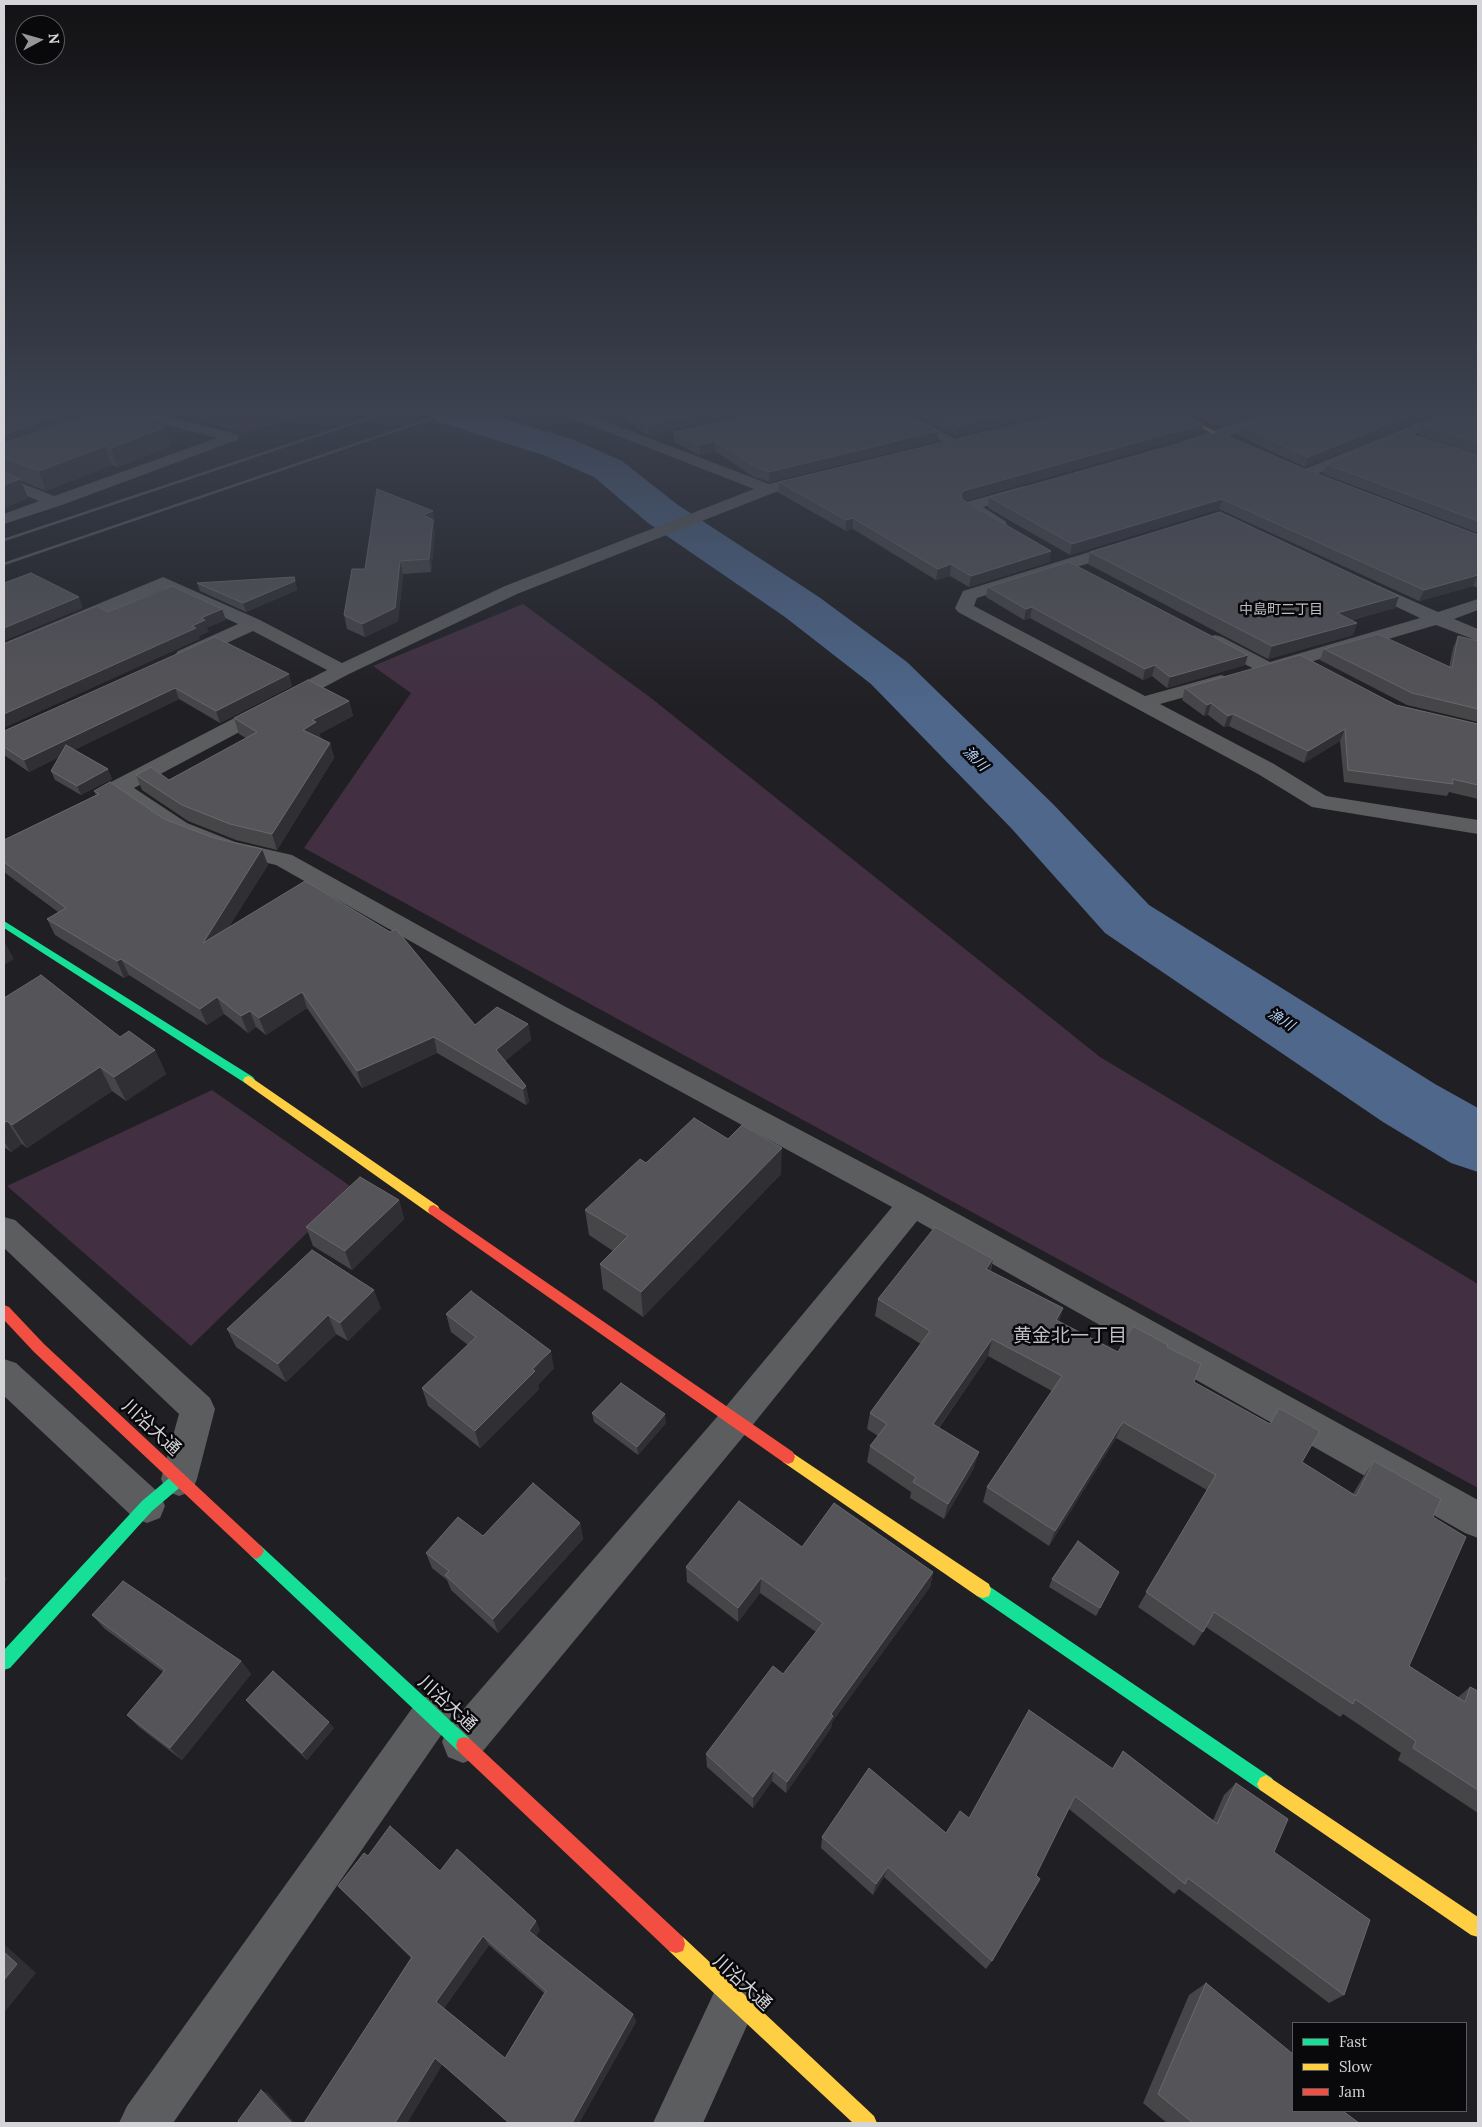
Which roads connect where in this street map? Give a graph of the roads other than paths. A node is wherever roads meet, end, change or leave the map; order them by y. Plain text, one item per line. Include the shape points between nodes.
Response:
1 (25, 512) edge
2 (711, 512) edge
3 (980, 512) edge
4 (4, 519) edge
5 (1011, 530) edge
6 (1144, 540) edge
7 (1052, 554) dead end
8 (1069, 564) junction
9 (1086, 573) edge
10 (1350, 578) edge
11 (1478, 604) edge
12 (1437, 619) junction
13 (253, 624) junction
14 (1198, 632) edge
15 (1478, 635) edge
16 (4, 650) edge
17 (1298, 659) junction
18 (164, 665) edge
19 (1267, 668) junction
20 (342, 670) junction
21 (1324, 672) edge
22 (1142, 703) junction
23 (1478, 827) edge
24 (4, 924) edge
25 (913, 1204) junction
26 (4, 1228) edge
27 (4, 1311) edge
28 (4, 1374) edge
29 (735, 1421) junction
30 (179, 1478) junction
31 (148, 1506) junction
32 (1478, 1520) edge
33 (4, 1662) edge
34 (448, 1728) junction
35 (1478, 1928) edge
36 (735, 2001) junction
37 (144, 2123) edge
38 (678, 2123) edge
39 (868, 2123) edge

1 - 4 street
2 - 20 street via 511,590
3 - 5 street
6 - 8 street
7 - 8 street
8 - 9 street
8 - 22 street via 968,595 964,608
10 - 12 street
11 - 12 street
12 - 15 street
12 - 17 street
13 - 16 street via 163,582
13 - 18 street
13 - 20 street
14 - 19 street
17 - 19 street
17 - 21 street
19 - 22 street
20 - 25 street via 110,792 179,828 228,847 284,860 556,1012
22 - 23 street via 1266,769 1320,802
24 - 29 street via 233,1069
25 - 29 street
25 - 32 street
26 - 30 street via 198,1408
27 - 30 street, 川沿大通 via 39,1348
28 - 31 street
29 - 34 street
29 - 35 street
30 - 31 street
30 - 34 street, 川沿大通
31 - 33 street
34 - 36 street, 川沿大通
34 - 37 street
36 - 38 street
36 - 39 street, 川沿大通

